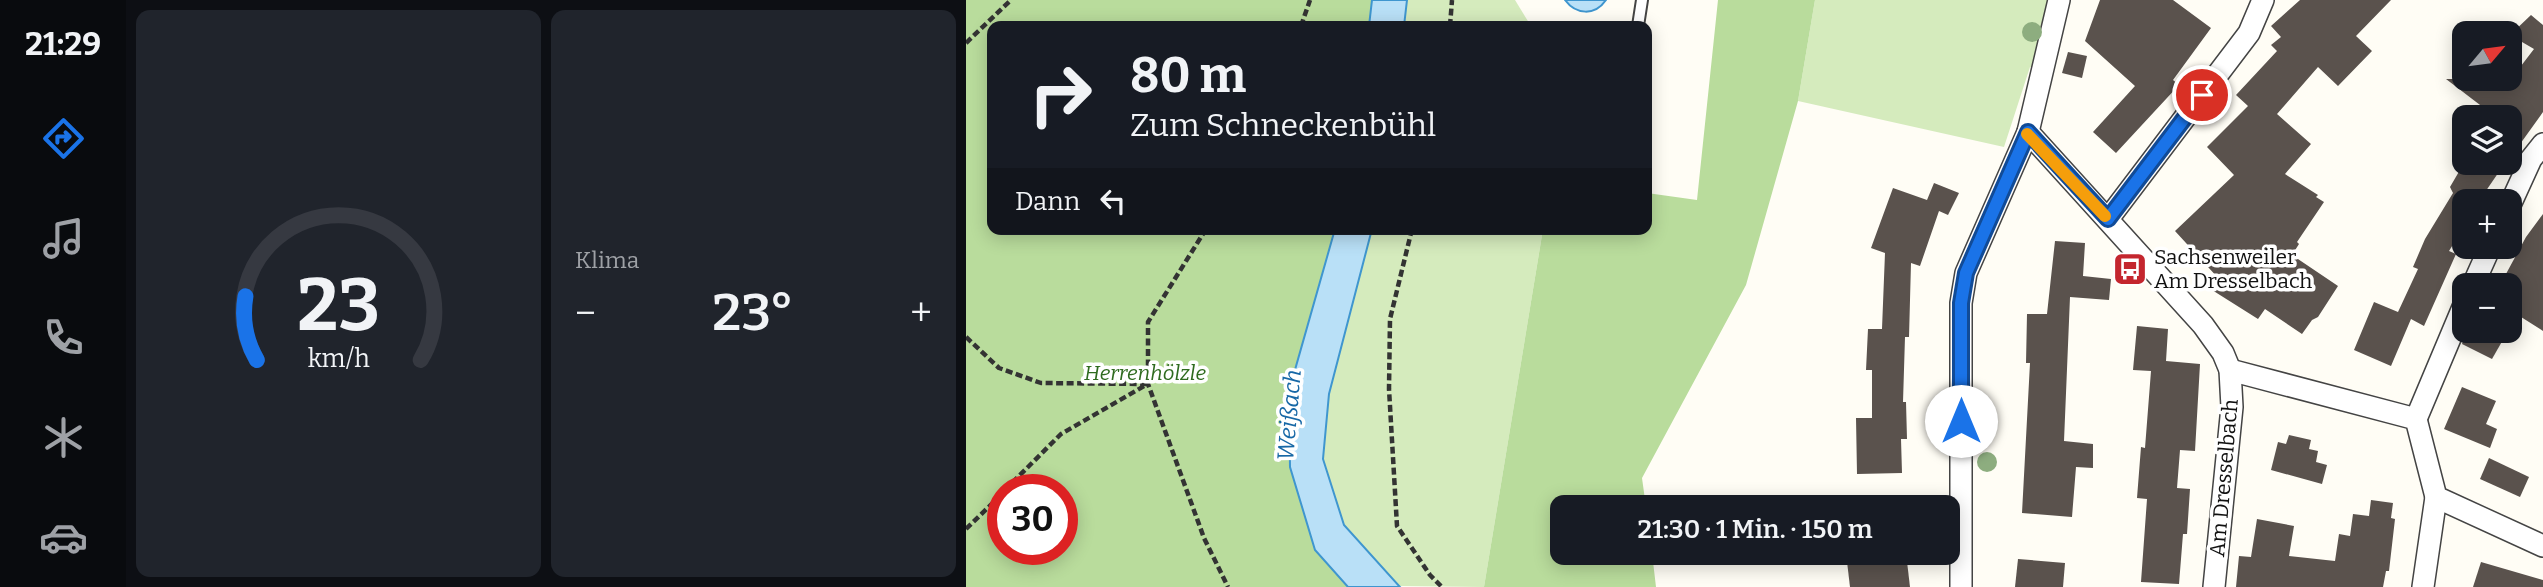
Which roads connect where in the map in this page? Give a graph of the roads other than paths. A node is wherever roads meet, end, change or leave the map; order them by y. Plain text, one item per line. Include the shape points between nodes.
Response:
1 (1642, 0) edge
2 (2059, 0) edge
3 (2263, 0) edge
4 (1640, 21) edge
5 (2028, 132) junction
6 (2543, 144) edge
7 (2517, 189) edge
8 (2108, 219) junction
9 (2452, 334) edge
10 (2230, 370) junction
11 (2416, 419) junction
12 (2436, 497) junction
13 (2543, 547) edge
14 (1961, 587) edge
15 (2214, 587) edge
16 (2423, 587) edge

1 - 4 lane
2 - 5 street
3 - 8 street via 2249,33
5 - 8 street
5 - 14 street via 1966,273 1961,303
6 - 7 street
8 - 10 street via 2203,325
9 - 11 street
10 - 11 street
10 - 15 street, Am Dresselbach via 2232,407
11 - 12 street
12 - 13 street
12 - 16 street

